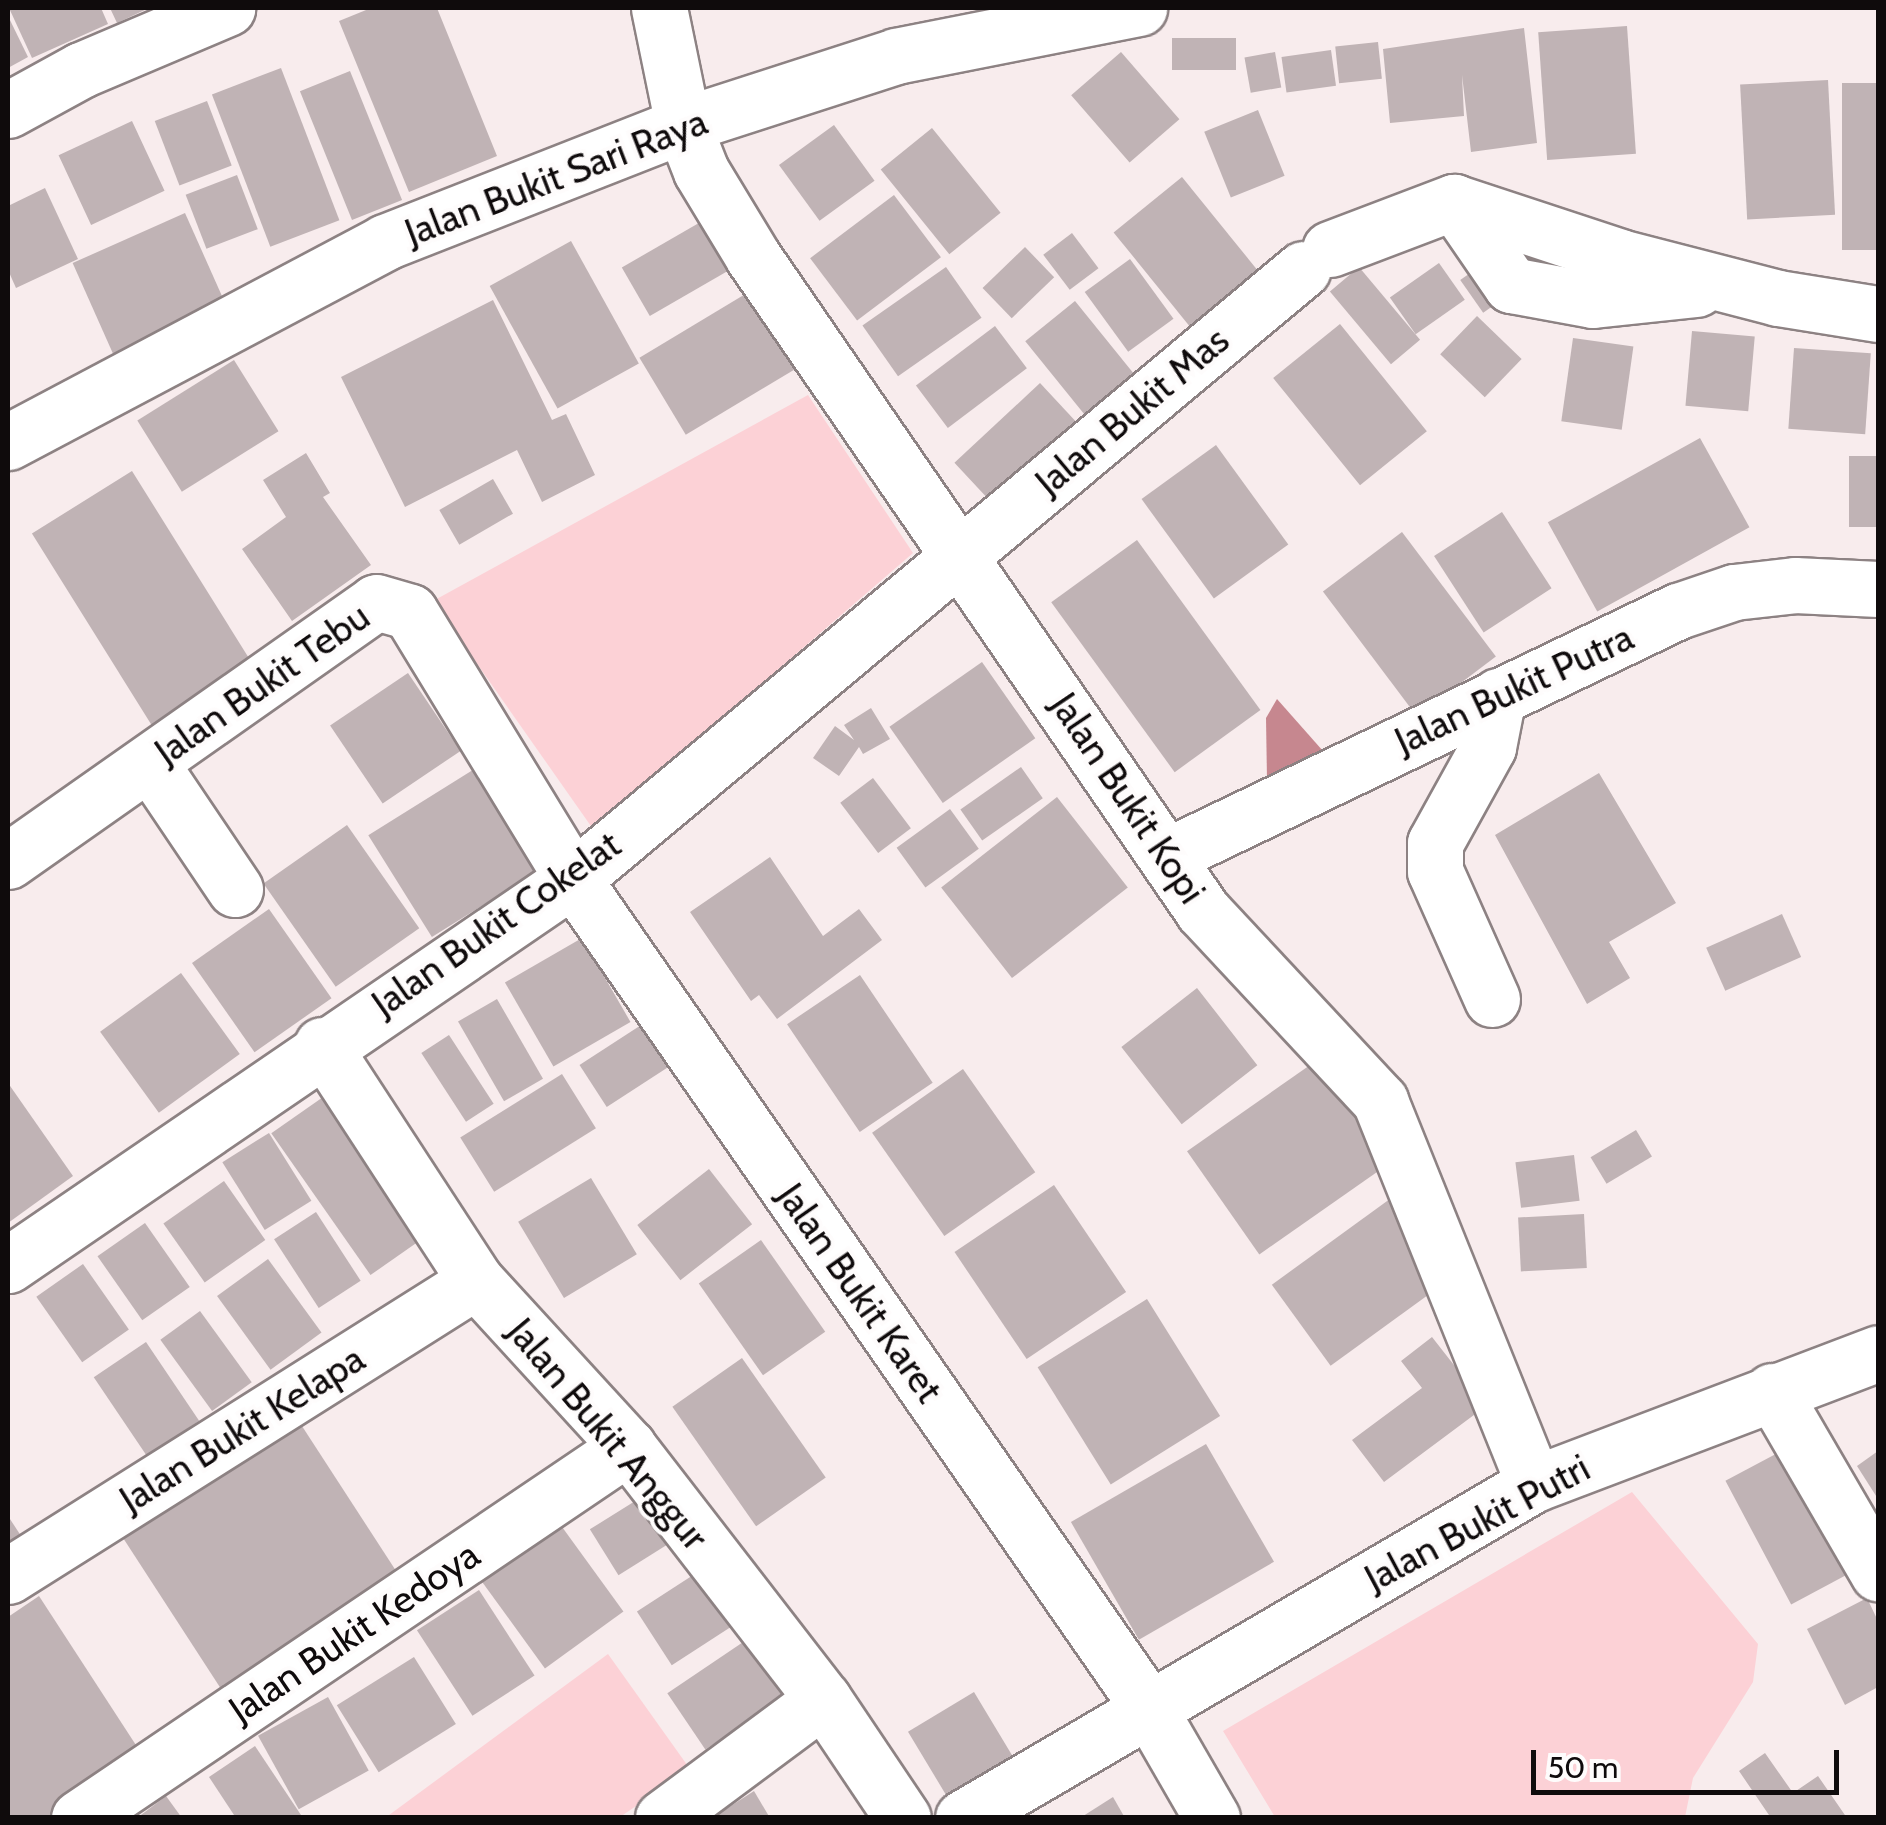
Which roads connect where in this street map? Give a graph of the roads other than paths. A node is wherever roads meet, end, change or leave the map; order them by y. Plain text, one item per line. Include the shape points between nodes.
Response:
1 (226, 8) edge
2 (659, 8) edge
3 (1139, 8) edge
4 (8, 110) edge
5 (683, 126) junction
6 (1878, 314) edge
7 (8, 442) edge
8 (962, 553) junction
9 (1878, 589) edge
10 (1498, 696) junction
11 (150, 763) junction
12 (1166, 856) junction
13 (8, 861) edge
14 (573, 879) junction
15 (235, 889) dead end
16 (1492, 999) dead end
17 (322, 1045) junction
18 (8, 1265) edge
19 (476, 1281) junction
20 (1878, 1353) edge
21 (1772, 1391) junction
22 (628, 1447) junction
23 (1534, 1484) junction
24 (1878, 1574) edge
25 (8, 1576) edge
26 (823, 1699) junction
27 (1148, 1706) junction
28 (79, 1818) edge
29 (664, 1818) edge
30 (903, 1818) edge
31 (963, 1818) edge
32 (1212, 1818) edge

1 - 4 street via 81,70
2 - 5 street, Jalan Bukit Kopi
3 - 5 street, Jalan Bukit Sari Raya via 896,56
5 - 7 street, Jalan Bukit Sari Raya via 384,242
5 - 8 street, Jalan Bukit Kopi via 701,171 753,257
6 - 8 street, Jalan Bukit Mas via 1728,285 1454,202 1316,259
8 - 12 street, Jalan Bukit Kopi
8 - 14 street, Jalan Bukit Cokelat
9 - 10 street, Jalan Bukit Putra via 1796,585 1734,592 1678,611
10 - 12 street, Jalan Bukit Putra
10 - 16 street via 1488,747 1435,843 1436,871
11 - 13 street, Jalan Bukit Tebu
11 - 14 street, Jalan Bukit Tebu via 376,602 392,602 410,612
11 - 15 street
12 - 23 street, Jalan Bukit Kopi via 1237,950 1380,1101
14 - 17 street, Jalan Bukit Cokelat
14 - 27 street, Jalan Bukit Karet
17 - 18 street, Jalan Bukit Cokelat
17 - 19 street, Jalan Bukit Anggur
19 - 22 street, Jalan Bukit Anggur
19 - 25 street, Jalan Bukit Kelapa
20 - 21 street, Jalan Bukit Putri
21 - 23 street, Jalan Bukit Putri
21 - 24 street
22 - 26 street, Jalan Bukit Anggur
22 - 28 street, Jalan Bukit Kedoya
23 - 27 street, Jalan Bukit Putri
26 - 29 street
26 - 30 street, Jalan Bukit Anggur
27 - 31 street, Jalan Bukit Putri
27 - 32 street, Jalan Bukit Karet

